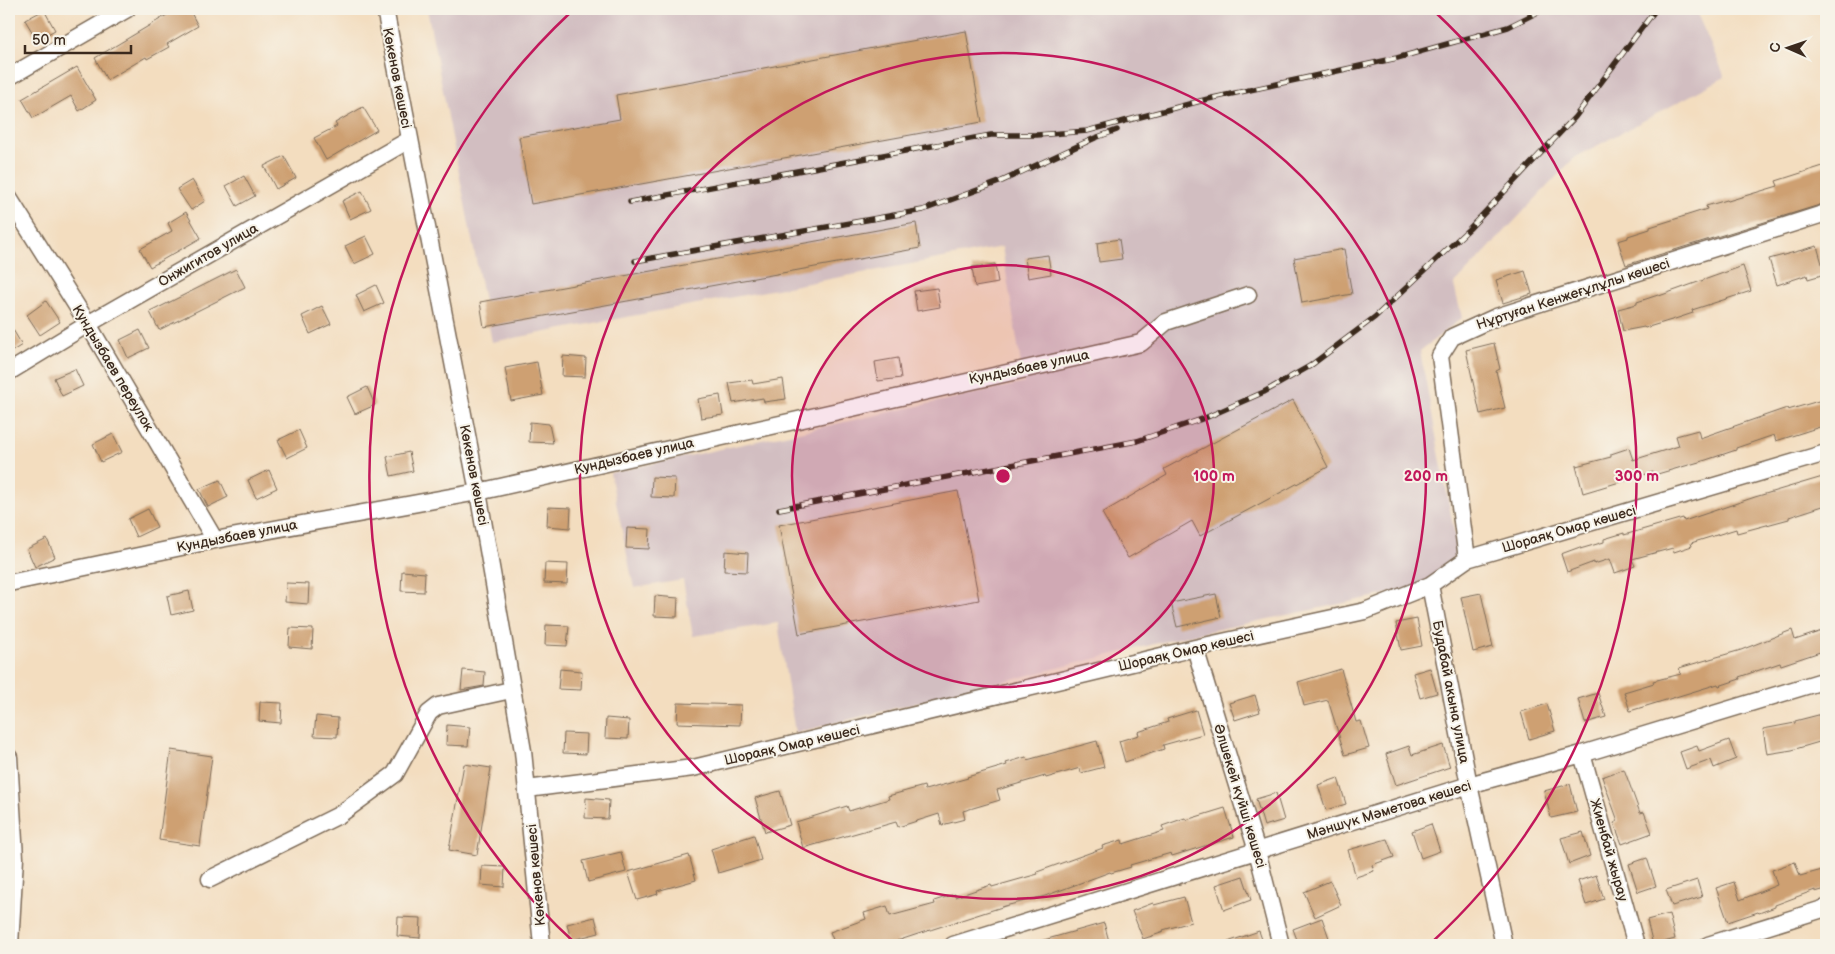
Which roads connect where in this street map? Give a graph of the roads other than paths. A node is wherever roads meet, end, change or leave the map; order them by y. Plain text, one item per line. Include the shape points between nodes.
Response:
1 (127, 9) edge
2 (384, 9) edge
3 (9, 77) edge
4 (409, 140) junction
5 (9, 198) edge
6 (1826, 212) edge
7 (1248, 295) dead end
8 (88, 324) junction
9 (9, 372) edge
10 (1826, 454) edge
11 (478, 492) junction
12 (215, 540) junction
13 (1467, 559) junction
14 (9, 583) edge
15 (1430, 585) junction
16 (1194, 648) junction
17 (1826, 680) edge
18 (511, 690) junction
19 (1582, 754) junction
20 (9, 757) edge
21 (1469, 784) junction
22 (527, 789) junction
23 (1257, 850) junction
24 (12, 858) edge
25 (210, 879) dead end
26 (1826, 908) edge
27 (10, 945) edge
28 (542, 945) edge
29 (953, 945) edge
30 (1281, 945) edge
31 (1504, 945) edge
32 (1636, 945) edge
33 (1708, 945) edge

1 - 3 street
2 - 4 street, Көкенов көшесі
4 - 8 street, Онжигитов улица
4 - 11 street, Көкенов көшесі
5 - 8 street, Кундызбаев переулок
6 - 13 street, Нұртуған Кенжеғұлұлы көшесі via 1496,317 1452,337 1440,356
7 - 11 street, Кундызбаев улица via 1166,322 1141,343
8 - 9 street, Онжигитов улица
8 - 12 street, Кундызбаев переулок
10 - 13 street, Шораяқ Омар көшесі
11 - 12 street, Кундызбаев улица
11 - 18 street, Көкенов көшесі
12 - 14 street, Кундызбаев улица
13 - 15 street, Шораяқ Омар көшесі
15 - 16 street, Шораяқ Омар көшесі via 1365,611
15 - 21 street, Будабай акына улица
16 - 22 street, Шораяқ Омар көшесі via 693,768
16 - 23 street, Әлшекей күйші көшесі
17 - 19 street, Мәншүк Мәметова көшесі
18 - 22 street, Көкенов көшесі
18 - 25 street via 438,706 429,713 394,774 340,816
19 - 21 street, Мәншүк Мәметова көшесі
19 - 32 street, Жиенбай жырау
20 - 24 street
21 - 23 street, Мәншүк Мәметова көшесі
21 - 31 street, Будабай акына улица
22 - 28 street, Көкенов көшесі
23 - 29 street, Мәншүк Мәметова көшесі
23 - 30 street, Әлшекей күйші көшесі
24 - 27 street
26 - 33 street

